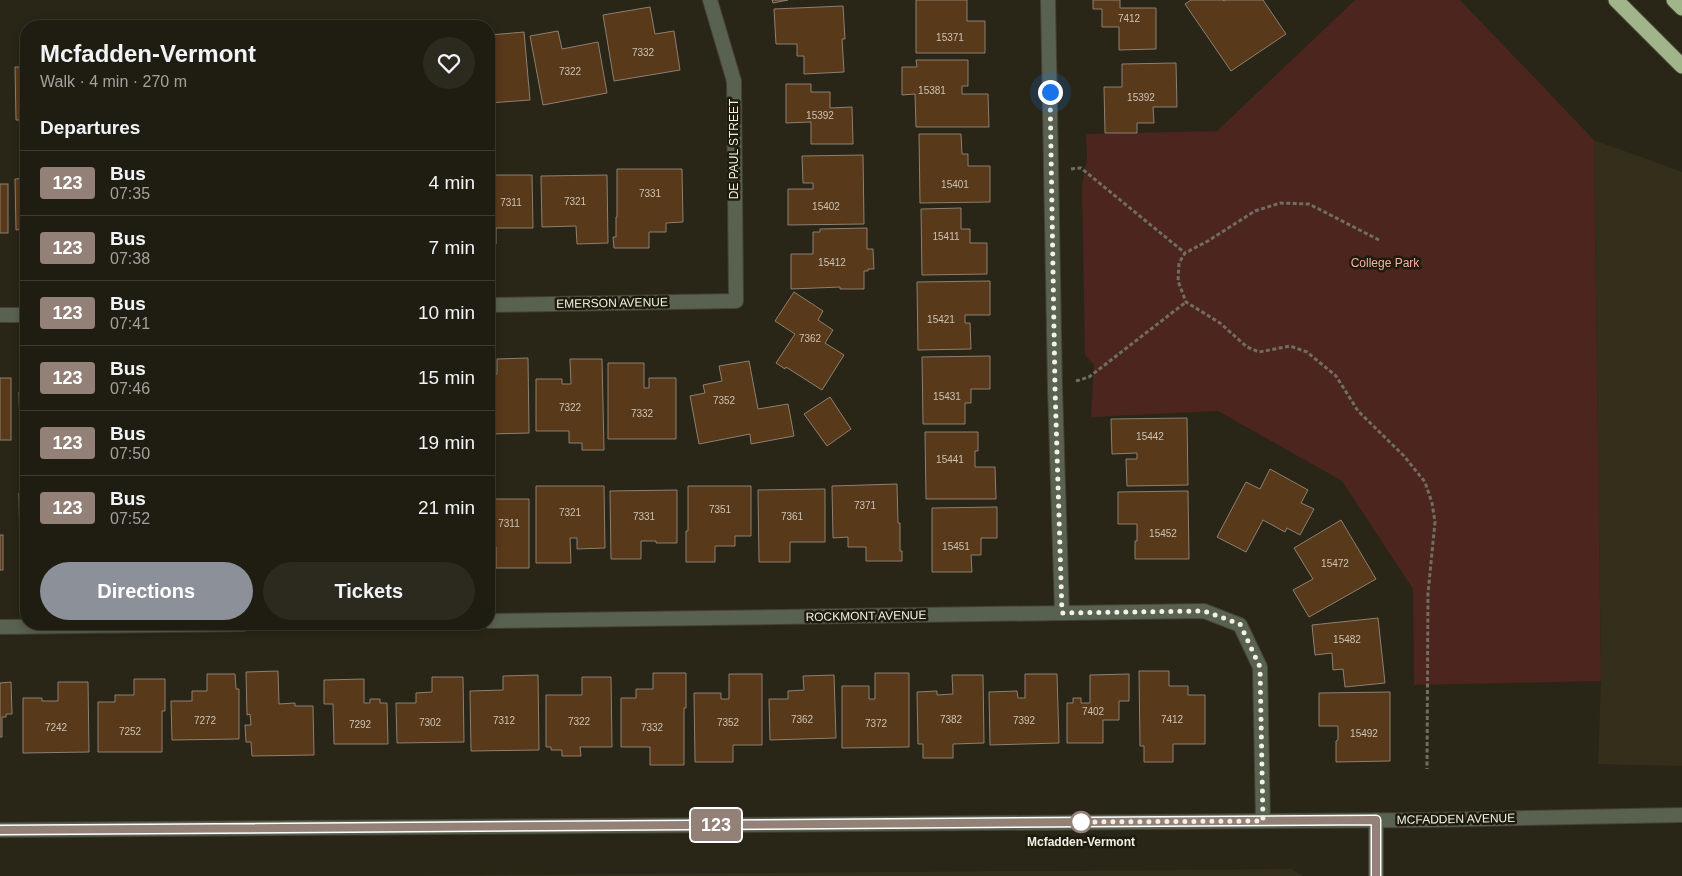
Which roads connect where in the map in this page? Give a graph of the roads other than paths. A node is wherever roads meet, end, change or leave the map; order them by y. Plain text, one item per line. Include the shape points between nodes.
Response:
1 (710, 0) edge
2 (1048, 0) edge
3 (1616, 0) edge
4 (1674, 0) edge
5 (1682, 8) edge
6 (1682, 66) edge
7 (736, 301) joint
8 (495, 306) edge
9 (0, 315) edge
10 (20, 315) edge
11 (1062, 613) junction
12 (495, 621) edge
13 (0, 627) edge
14 (20, 627) edge
15 (1682, 815) edge
16 (1376, 820) junction
17 (1263, 821) junction
18 (0, 830) edge
19 (1376, 876) edge

1 - 7 street, DE PAUL STREET via 734,81
2 - 11 street
3 - 6 highway
4 - 5 highway
7 - 8 street, EMERSON AVENUE
9 - 10 street
11 - 12 street, ROCKMONT AVENUE
11 - 17 street, ROCKMONT AVENUE via 1204,611 1240,624 1260,667
13 - 14 street
15 - 16 street, MCFADDEN AVENUE
16 - 17 street, MCFADDEN AVENUE
16 - 19 street
17 - 18 street, MCFADDEN AVENUE

